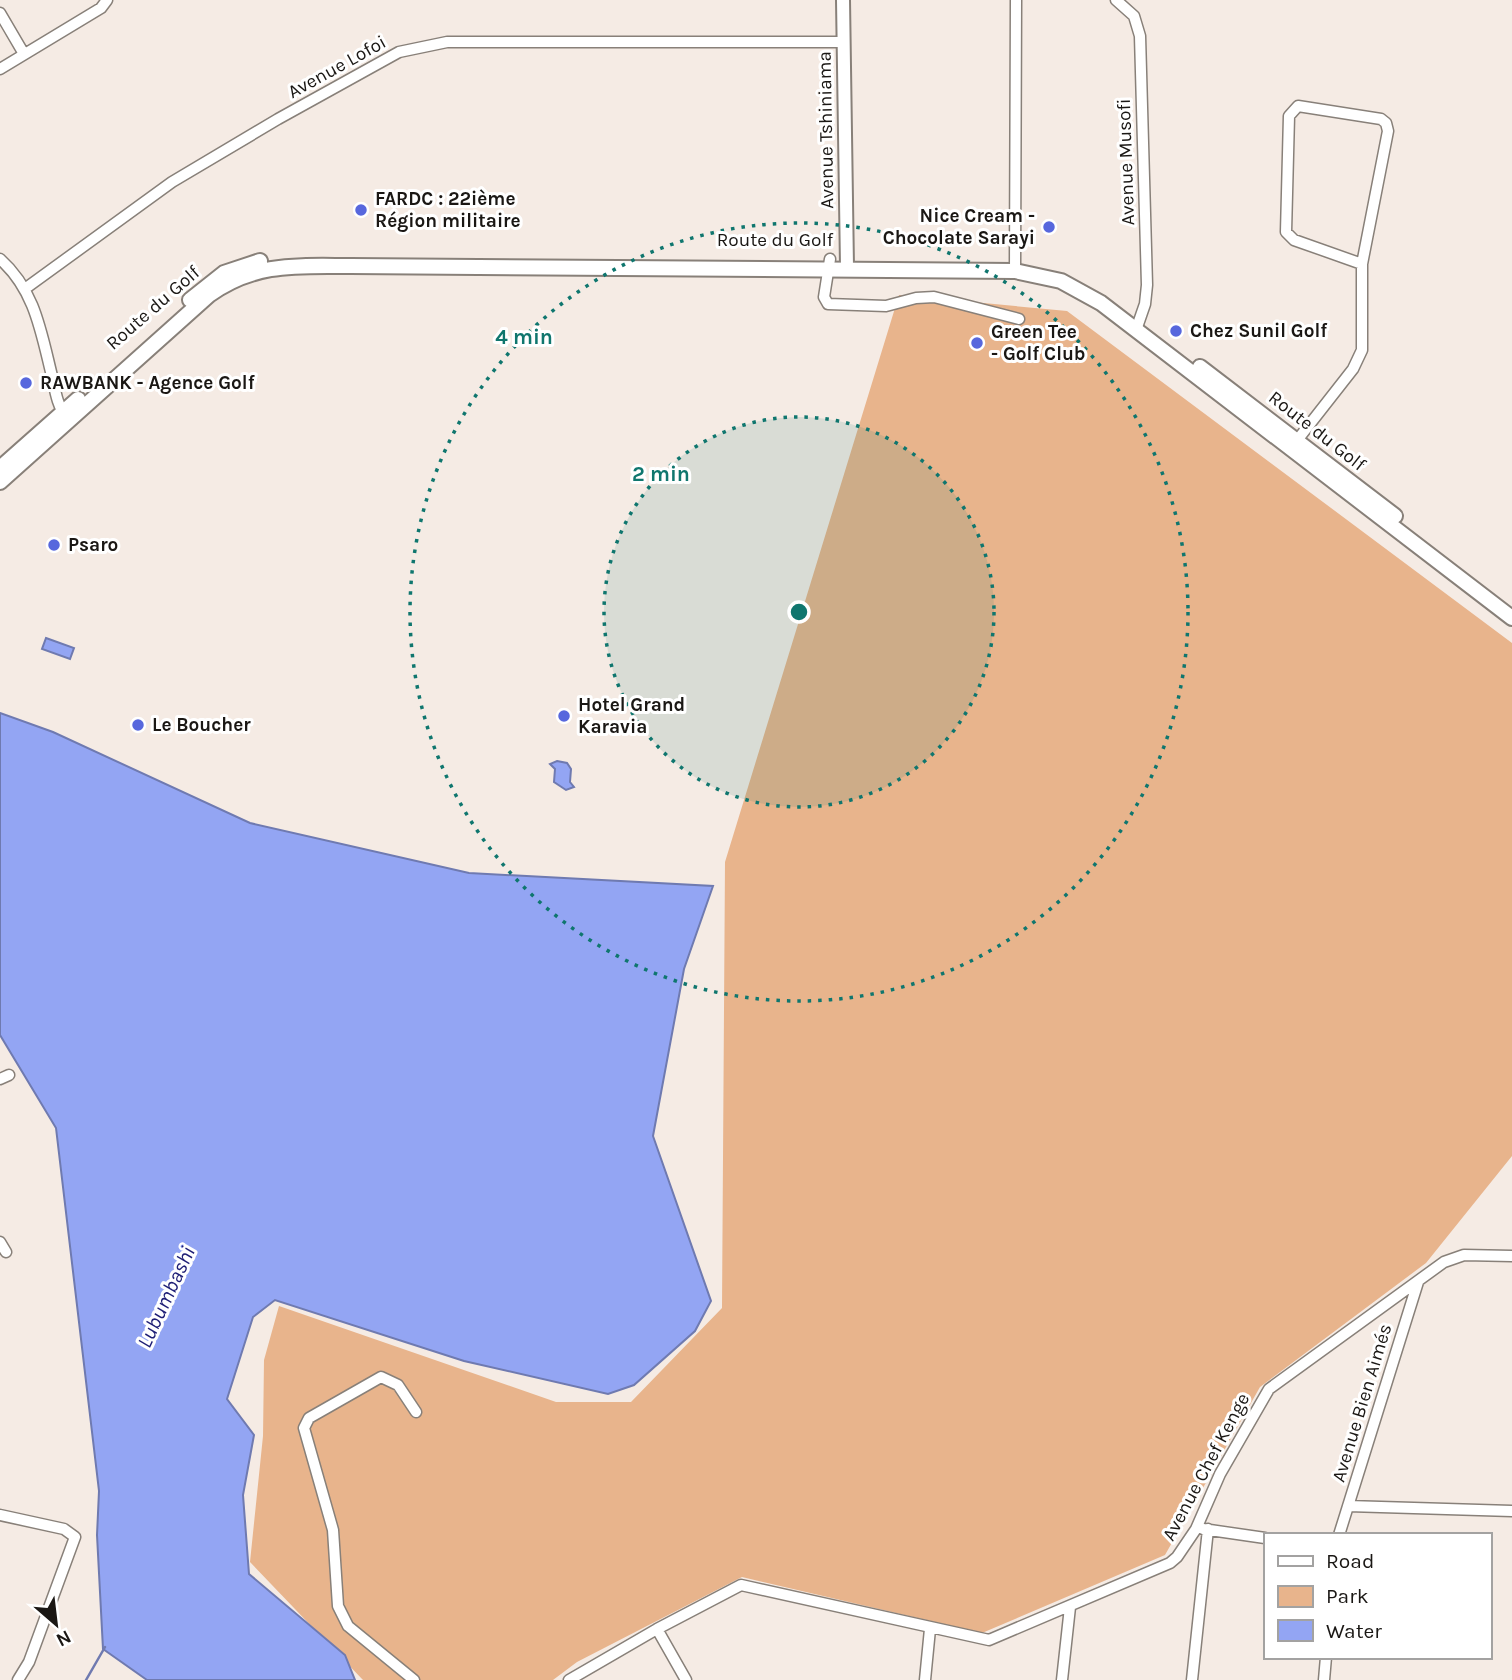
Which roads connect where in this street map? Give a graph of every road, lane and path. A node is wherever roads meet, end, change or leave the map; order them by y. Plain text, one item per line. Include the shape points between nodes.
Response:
1 (107, 0) edge
2 (843, 0) edge
3 (1016, 0) edge
4 (1116, 0) edge
5 (0, 13) edge
6 (844, 42) junction
7 (24, 54) junction
8 (0, 69) edge
9 (1, 262) edge
10 (830, 263) junction
11 (847, 263) junction
12 (1362, 264) junction
13 (1015, 266) junction
14 (26, 288) junction
15 (1019, 319) dead end
16 (1138, 326) junction
17 (66, 416) junction
18 (1294, 444) junction
19 (29, 450) junction
20 (0, 468) edge
21 (0, 482) edge
22 (1512, 608) edge
23 (1512, 618) edge
24 (0, 1242) edge
25 (6, 1252) dead end
26 (1512, 1256) edge
27 (1418, 1281) junction
28 (416, 1412) dead end
29 (1348, 1506) junction
30 (1512, 1511) edge
31 (0, 1515) edge
32 (1196, 1529) junction
33 (1208, 1529) junction
34 (1340, 1533) edge
35 (1264, 1538) edge
36 (1070, 1607) junction
37 (657, 1629) junction
38 (930, 1629) junction
39 (1326, 1659) edge
40 (18, 1680) edge
41 (414, 1680) edge
42 (569, 1680) edge
43 (685, 1680) edge
44 (925, 1680) edge
45 (1062, 1680) edge
46 (1192, 1680) edge
47 (1324, 1680) edge

1 - 7 street
2 - 6 street, Avenue Tshiniama
3 - 13 street
4 - 16 street, Avenue Musofi via 1134,16 1140,36 1147,285
5 - 7 street
6 - 11 street, Avenue Tshiniama
6 - 14 street, Avenue Lofoi via 447,42 409,49 375,63 172,183
7 - 8 street
9 - 14 street
10 - 11 main road, Route du Golf
10 - 15 street via 824,297 828,304 893,306 934,297
10 - 17 main road, Route du Golf via 297,257 254,262 208,284
11 - 13 main road, Route du Golf
12 - 12 street via 1386,123 1301,105 1289,116 1286,232 1294,240
12 - 18 street via 1359,358
13 - 16 main road, Route du Golf via 1054,269 1083,281
14 - 17 street
16 - 18 main road, Route du Golf
17 - 19 main road, Route du Golf
18 - 22 main road, Route du Golf
18 - 23 main road
19 - 20 main road, Route du Golf
19 - 21 main road
24 - 25 street
26 - 27 street, Avenue Chef Kenge via 1454,1257
27 - 29 street, Avenue Bien Aimés
27 - 32 street, Avenue Chef Kenge via 1269,1389 1220,1474
28 - 41 street via 398,1385 381,1377 309,1418 304,1428 333,1530 342,1618
29 - 30 street
29 - 34 street, Avenue Bien Aimés
31 - 40 street via 64,1529 75,1537 29,1662
32 - 33 street
32 - 36 street, Avenue Chef Kenge via 1170,1563
33 - 35 street
33 - 46 street
36 - 38 street, Avenue Chef Kenge via 989,1640
36 - 45 street
37 - 38 street via 746,1584
37 - 42 street
37 - 43 street
38 - 44 street
39 - 47 street

